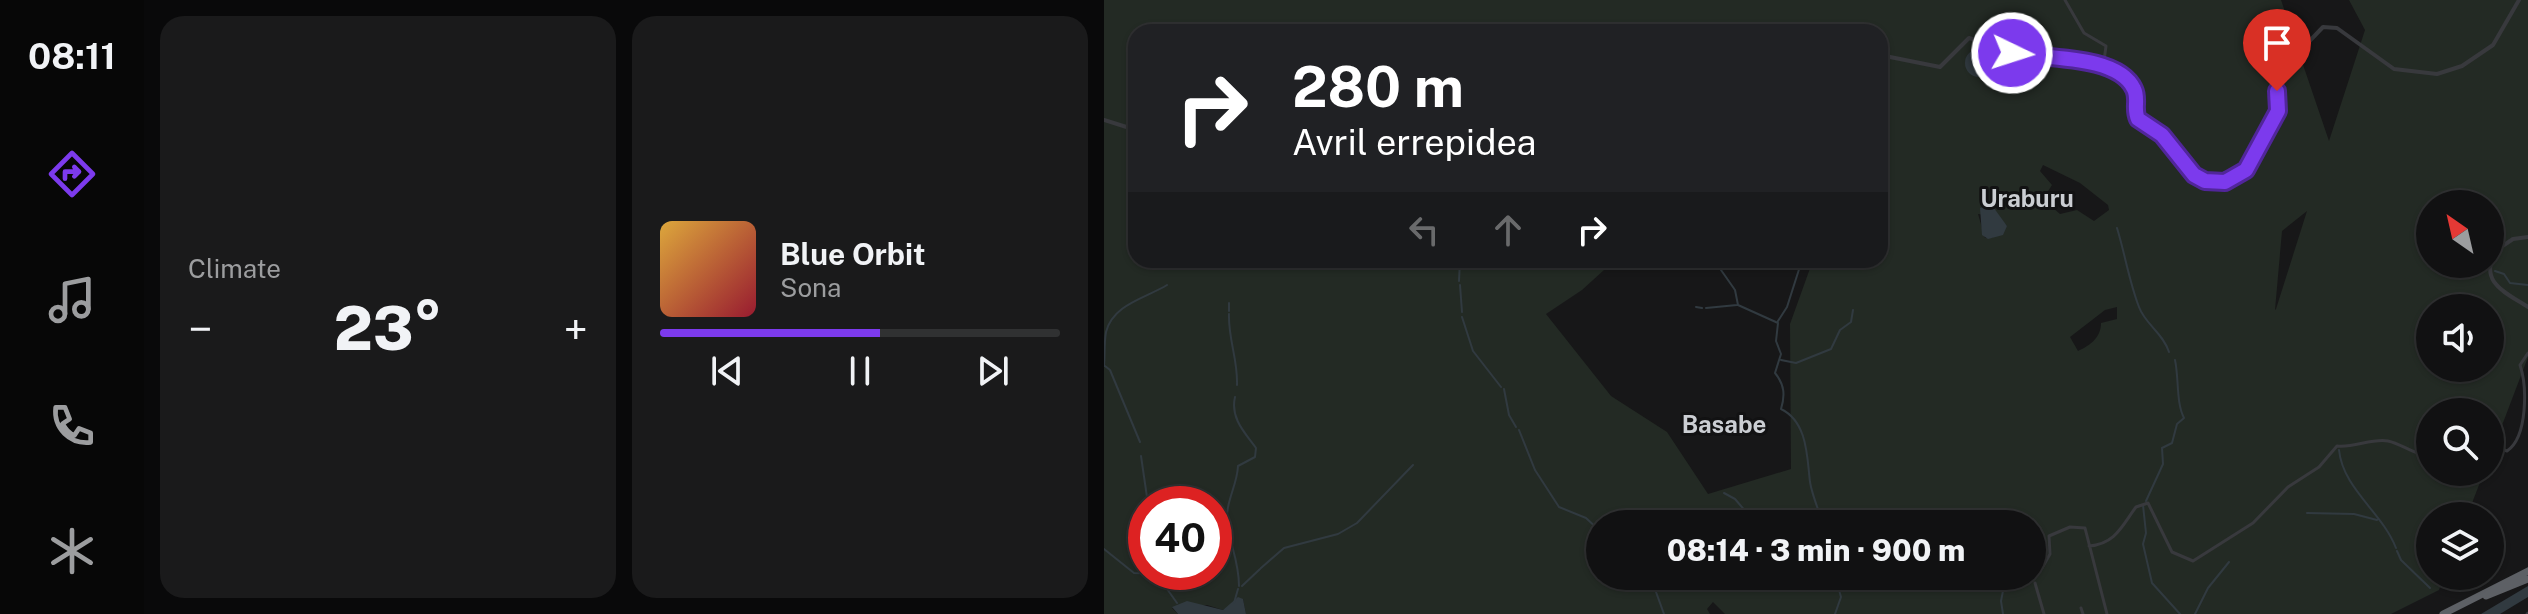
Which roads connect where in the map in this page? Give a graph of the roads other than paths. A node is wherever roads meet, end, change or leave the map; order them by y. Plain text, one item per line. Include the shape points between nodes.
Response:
1 (2065, 0) edge
2 (2519, 0) edge
3 (1888, 57) edge
4 (2103, 68) junction
5 (1104, 120) edge
6 (1128, 128) edge
7 (2528, 237) edge
8 (2528, 307) edge
9 (2528, 353) edge
10 (2504, 450) edge
11 (2416, 453) edge
12 (2089, 546) junction
13 (2046, 560) edge
14 (2528, 574) edge
15 (2037, 590) edge
16 (2081, 608) dead end
17 (2044, 614) edge
18 (2083, 614) edge
19 (2105, 614) edge
20 (2443, 614) edge
21 (2449, 614) edge

1 - 4 street via 2083,32 2106,46
2 - 4 street via 2493,45 2462,66 2437,74 2394,69 2337,28 2323,27 2299,52 2273,66 2278,111 2246,170 2225,182 2205,181 2188,170 2162,135 2136,117 2132,85
3 - 4 street via 1940,67 1969,38 2012,53 2078,58
5 - 6 street
7 - 8 street via 2495,250 2490,274 2494,285
9 - 10 street via 2520,365 2527,390 2519,440
11 - 12 street via 2385,440 2337,446 2253,523 2193,561 2172,552 2148,503 2136,507 2128,524 2105,543
12 - 13 street via 2085,528 2070,527 2049,536
12 - 19 street
14 - 20 highway
14 - 21 highway
15 - 17 street
16 - 18 street

